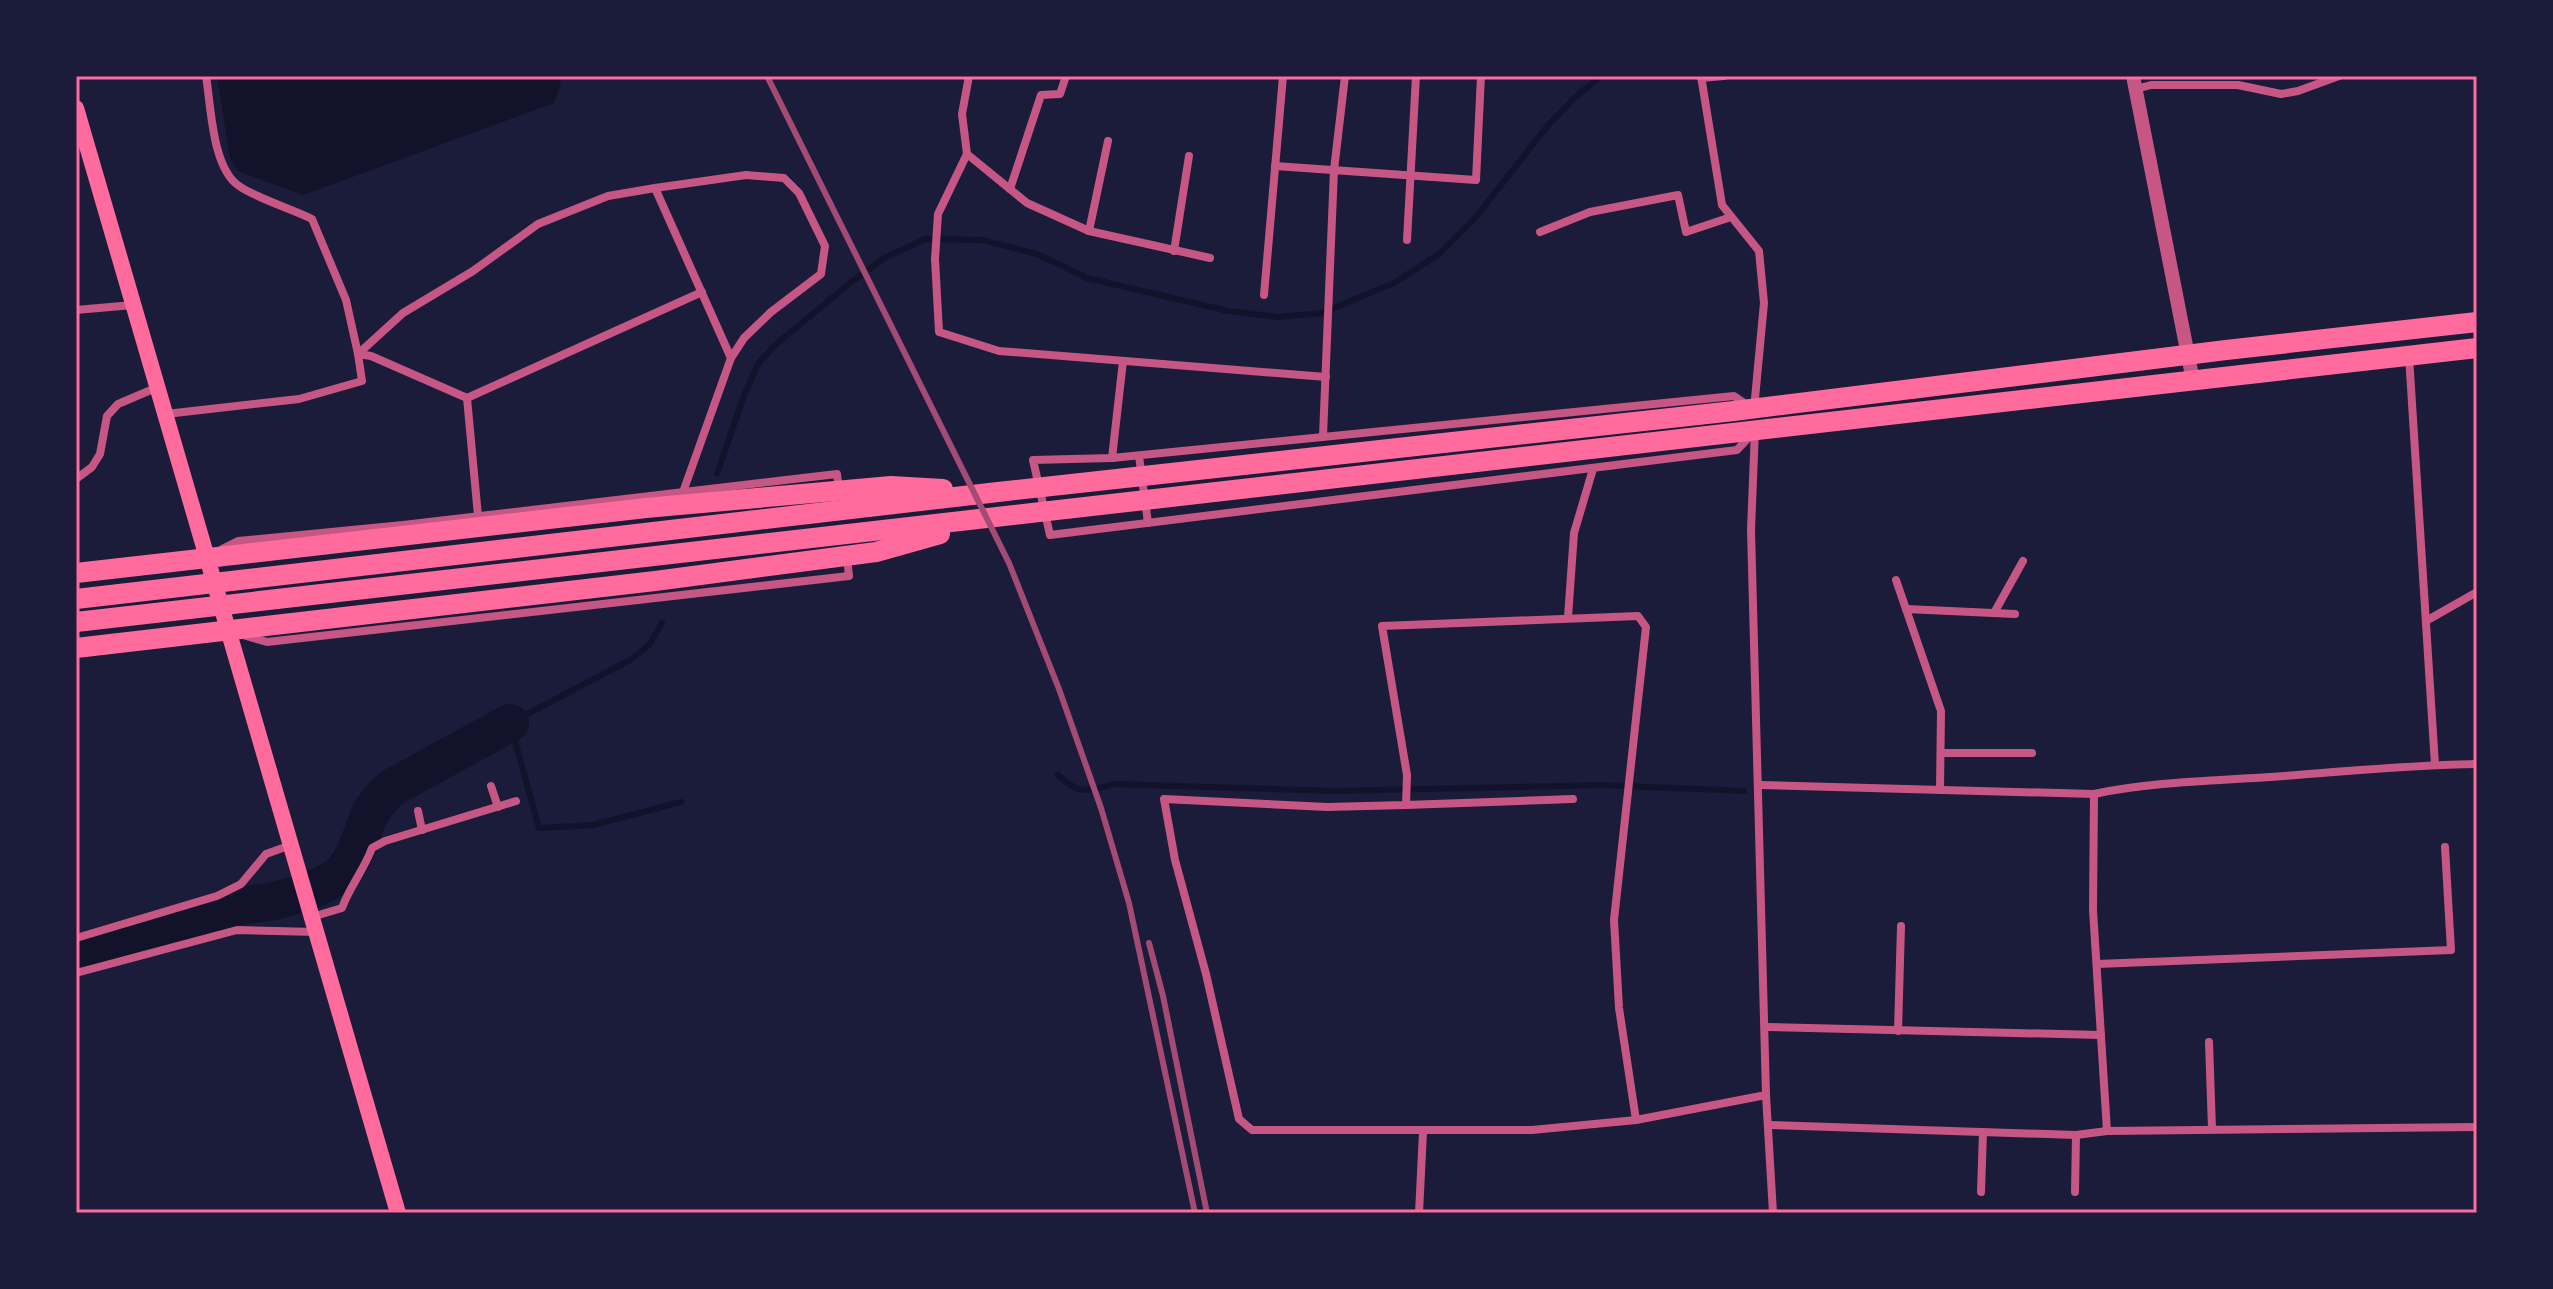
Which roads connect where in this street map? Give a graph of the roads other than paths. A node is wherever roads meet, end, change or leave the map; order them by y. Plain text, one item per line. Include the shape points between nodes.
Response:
1 (206, 76) edge
2 (969, 76) edge
3 (1066, 76) edge
4 (1283, 76) edge
5 (1345, 76) edge
6 (1416, 76) edge
7 (1481, 76) edge
8 (1724, 76) edge
9 (2339, 76) edge
10 (1701, 77) edge
11 (2134, 82) edge
12 (76, 108) edge
13 (1108, 141) dead end
14 (967, 154) junction
15 (1189, 156) dead end
16 (1275, 166) junction
17 (1334, 170) junction
18 (1412, 175) junction
19 (655, 188) junction
20 (1010, 189) junction
21 (1731, 217) junction
22 (1089, 231) junction
23 (1540, 232) dead end
24 (1407, 240) dead end
25 (1174, 251) junction
26 (1210, 258) dead end
27 (702, 292) junction
28 (1264, 295) dead end
29 (133, 305) junction
30 (76, 310) edge
31 (2477, 322) edge
32 (2477, 348) edge
33 (358, 354) junction
34 (2188, 354) junction
35 (2409, 356) junction
36 (731, 358) junction
37 (1123, 361) junction
38 (1326, 377) junction
39 (2193, 381) junction
40 (158, 387) junction
41 (467, 398) junction
42 (1754, 409) junction
43 (166, 414) junction
44 (1755, 431) junction
45 (1323, 436) junction
46 (1139, 456) junction
47 (1112, 458) junction
48 (1593, 469) junction
49 (76, 479) edge
50 (683, 492) junction
51 (998, 492) junction
52 (478, 516) junction
53 (1006, 516) junction
54 (1148, 523) junction
55 (208, 558) junction
56 (2023, 561) dead end
57 (76, 573) edge
58 (1896, 580) dead end
59 (2477, 592) edge
60 (76, 599) edge
61 (1906, 609) junction
62 (1994, 613) junction
63 (2015, 614) dead end
64 (1568, 617) junction
65 (2426, 621) junction
66 (76, 622) edge
67 (229, 632) junction
68 (76, 648) edge
69 (1941, 753) junction
70 (2032, 753) dead end
71 (2477, 764) edge
72 (2435, 765) junction
73 (1760, 785) junction
74 (491, 786) dead end
75 (1940, 790) junction
76 (2094, 794) junction
77 (1573, 799) dead end
78 (516, 801) dead end
79 (1406, 805) junction
80 (498, 807) junction
81 (418, 811) dead end
82 (422, 830) junction
83 (2445, 847) dead end
84 (293, 850) junction
85 (313, 920) junction
86 (1901, 926) dead end
87 (76, 938) edge
88 (2097, 964) junction
89 (76, 973) edge
90 (1765, 1027) junction
91 (1898, 1031) junction
92 (2101, 1035) junction
93 (2209, 1042) dead end
94 (1766, 1095) junction
95 (1636, 1120) junction
96 (1769, 1125) junction
97 (2477, 1127) edge
98 (2212, 1129) junction
99 (2107, 1131) junction
100 (1423, 1132) junction
101 (1983, 1132) junction
102 (2076, 1135) junction
103 (1981, 1192) dead end
104 (2075, 1192) dead end
105 (398, 1213) edge
106 (1419, 1213) edge
107 (1773, 1213) edge

1 - 33 street via 225,171 238,186 312,219 346,300
2 - 14 street via 962,114
3 - 20 street via 1060,94 1041,95
4 - 16 street
5 - 17 street
6 - 18 street
7 - 18 street via 1476,180
8 - 10 street
9 - 11 street via 2281,94 2238,85
10 - 21 street via 1722,205
11 - 34 street
12 - 29 main road
13 - 22 street
14 - 20 street
14 - 37 street via 938,214 939,332 999,351
15 - 25 street
16 - 17 street
16 - 28 street
17 - 18 street
17 - 38 street
18 - 24 street
19 - 27 street
19 - 33 street via 608,196 538,224 403,313
19 - 36 street via 746,175 784,178 799,193 825,246 821,274 771,312
20 - 22 street via 1027,203
21 - 23 street via 1686,232 1678,195 1590,212
21 - 42 street via 1759,251 1764,303
22 - 25 street
25 - 26 street
27 - 36 street
27 - 41 street
29 - 30 street
29 - 40 main road
31 - 34 main road
32 - 35 main road
33 - 41 street
33 - 43 street via 362,381 299,399
34 - 39 street
34 - 42 main road
35 - 39 main road
35 - 65 street
36 - 50 street
37 - 38 street
37 - 47 street
38 - 45 street
39 - 44 main road
40 - 43 main road
40 - 49 street via 118,404 107,416 100,454
41 - 52 street
42 - 44 street
42 - 45 street via 1734,396
42 - 51 main road
43 - 55 main road
44 - 48 street via 1737,450
44 - 53 main road
44 - 73 street via 1751,530
45 - 46 street
46 - 47 street
46 - 54 street
47 - 54 street via 1033,460 1050,535
48 - 54 street
48 - 64 street via 1574,533
50 - 52 street
50 - 67 street via 837,474 849,576 267,642
51 - 55 main road via 891,486
51 - 60 main road
52 - 55 street via 238,541
53 - 66 main road
53 - 67 main road via 876,552
55 - 57 main road
55 - 67 main road
56 - 62 street
58 - 61 street
59 - 65 street
61 - 62 street
61 - 69 street via 1941,711
62 - 63 street
64 - 79 street via 1382,626 1407,775
64 - 95 street via 1638,616 1646,627 1614,920 1619,1008
65 - 72 street
67 - 68 main road
67 - 84 main road
69 - 70 street
69 - 75 street
71 - 72 street
72 - 76 street
73 - 75 street
73 - 90 street
74 - 80 street
75 - 76 street
76 - 88 street
77 - 79 street
78 - 80 street
79 - 100 street via 1164,799 1239,1119 1252,1130
80 - 82 street
81 - 82 street
82 - 85 street via 372,848 342,908
83 - 88 street via 2451,950
84 - 85 main road
84 - 87 street via 266,854 241,884 217,896
85 - 89 street via 237,930
85 - 105 main road
86 - 91 street
88 - 92 street
90 - 91 street
90 - 94 street
91 - 92 street
92 - 99 street
93 - 98 street
94 - 95 street
94 - 96 street
95 - 100 street via 1532,1130
96 - 101 street
96 - 107 street
97 - 98 street
98 - 99 street
99 - 102 street
100 - 106 street
101 - 102 street
101 - 103 street
102 - 104 street

